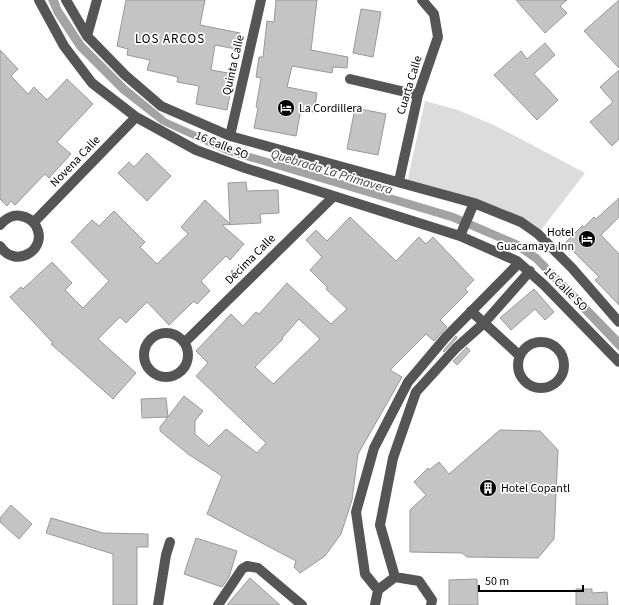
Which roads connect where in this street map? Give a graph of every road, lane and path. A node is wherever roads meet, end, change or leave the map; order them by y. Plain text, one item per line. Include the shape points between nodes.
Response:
1 (39, 0) edge
2 (66, 0) edge
3 (97, 0) edge
4 (261, 0) edge
5 (422, 0) edge
6 (87, 36) junction
7 (350, 79) dead end
8 (418, 95) junction
9 (136, 117) junction
10 (230, 136) junction
11 (399, 181) junction
12 (334, 196) junction
13 (473, 206) junction
14 (34, 222) junction
15 (0, 225) edge
16 (461, 233) junction
17 (0, 246) edge
18 (519, 263) junction
19 (530, 271) junction
20 (471, 311) junction
21 (619, 322) edge
22 (484, 323) junction
23 (185, 342) junction
24 (520, 356) junction
25 (619, 362) edge
26 (408, 382) junction
27 (416, 392) junction
28 (170, 542) dead end
29 (395, 577) junction
30 (378, 590) junction
31 (158, 605) edge
32 (218, 605) edge
33 (302, 605) edge
34 (375, 605) edge
35 (431, 605) edge

1 - 9 street, 16 Calle SO via 64,46 92,83
2 - 6 street, 16 Calle SO
3 - 6 street
4 - 10 street, Quinta Calle
5 - 8 street, Cuarta Calle via 434,14 438,37
6 - 10 street, 16 Calle SO via 160,106
7 - 8 street
8 - 11 street, Cuarta Calle
9 - 12 street, 16 Calle SO via 196,150
9 - 14 street, Novena Calle
10 - 11 street, 16 Calle SO
11 - 13 street, 16 Calle SO
12 - 16 street, 16 Calle SO
12 - 23 street, Décima Calle
13 - 16 street
13 - 21 street, 16 Calle SO via 521,222 538,234
14 - 15 street via 19,215 6,219
14 - 17 street via 37,243 28,254 15,257
16 - 18 street, 16 Calle SO
18 - 19 street, 16 Calle SO
18 - 20 street
19 - 22 street
19 - 25 street, 16 Calle SO
20 - 22 street
20 - 26 street
22 - 24 street
22 - 27 street via 456,348
23 - 23 street via 174,334 159,333 147,343 143,357 145,364 156,376 175,376 186,365 188,349
24 - 24 street via 518,363 521,377 532,386 546,388 562,374 564,367 561,353 550,344 536,342 529,345
26 - 27 street
26 - 30 street via 374,448 356,512 365,574
27 - 29 street via 393,458 380,525
28 - 31 street
29 - 30 street
29 - 35 street via 418,581 432,600
30 - 34 street
32 - 33 street via 242,569 247,566 258,568

